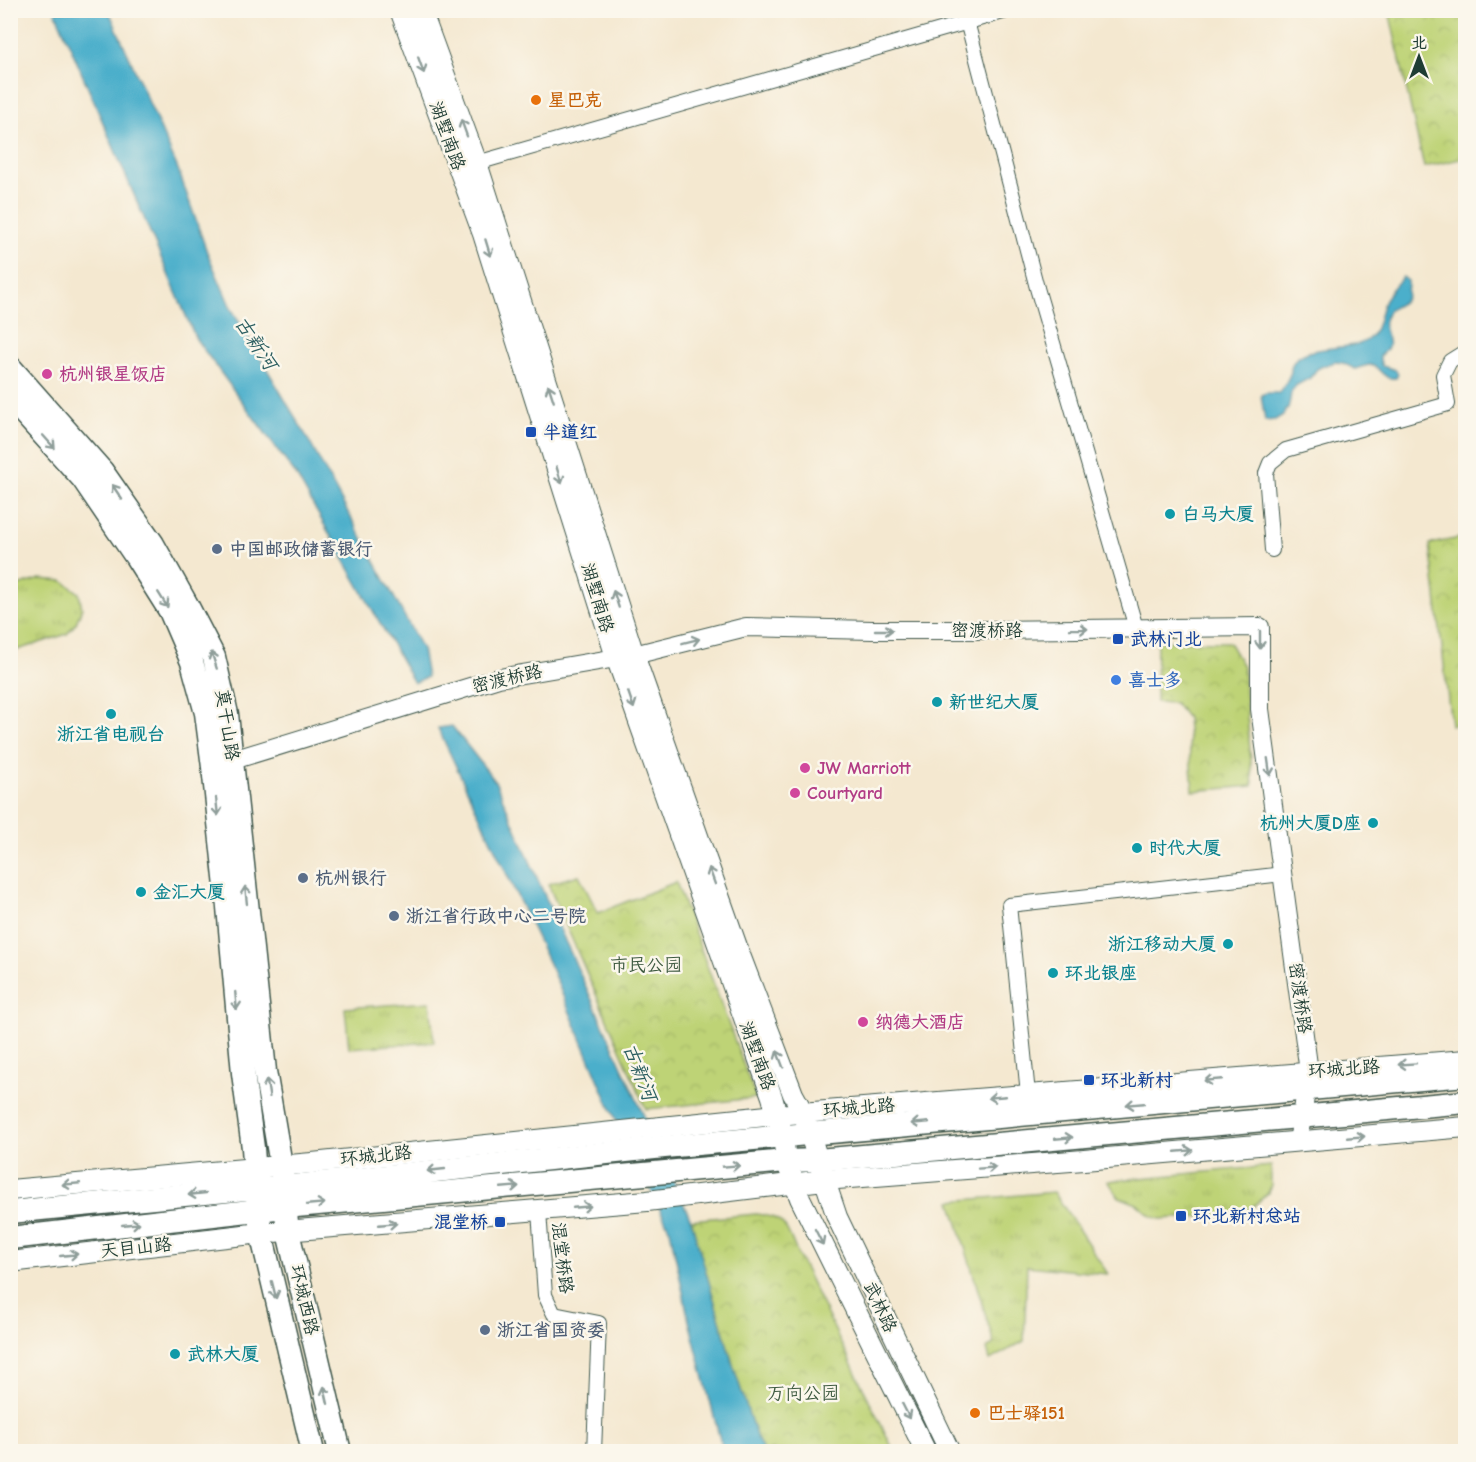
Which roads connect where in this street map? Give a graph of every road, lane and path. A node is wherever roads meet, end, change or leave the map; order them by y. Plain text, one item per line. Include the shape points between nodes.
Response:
1 (400, 10) edge
2 (421, 10) edge
3 (1010, 10) edge
4 (965, 16) edge
5 (477, 163) junction
6 (1466, 351) edge
7 (10, 368) edge
8 (10, 398) edge
9 (1272, 550) dead end
10 (1136, 628) junction
11 (625, 656) junction
12 (223, 764) junction
13 (1282, 874) junction
14 (1466, 1060) edge
15 (1466, 1075) edge
16 (1308, 1080) junction
17 (1028, 1094) junction
18 (1466, 1102) edge
19 (776, 1115) junction
20 (1302, 1117) junction
21 (806, 1123) junction
22 (1466, 1127) edge
23 (661, 1136) junction
24 (783, 1136) junction
25 (1298, 1142) junction
26 (786, 1161) junction
27 (821, 1170) junction
28 (282, 1176) junction
29 (255, 1178) junction
30 (795, 1184) junction
31 (10, 1190) edge
32 (539, 1211) junction
33 (10, 1212) edge
34 (288, 1232) junction
35 (261, 1233) junction
36 (10, 1238) edge
37 (10, 1262) edge
38 (313, 1452) edge
39 (340, 1452) edge
40 (594, 1452) edge
41 (926, 1452) edge
42 (950, 1452) edge

1 -> 11 main road, 湖墅南路 via 483,234
5 -> 2 main road, 湖墅南路
3 - 4 street
4 - 5 street via 796,72
4 - 10 street via 1037,288
11 -> 5 main road, 湖墅南路
6 - 9 street via 1450,361 1443,375 1448,404 1286,450 1270,463 1266,473
12 -> 7 main road, 莫干山路 via 227,714 214,657 186,603 153,544 102,471
8 -> 12 main road, 莫干山路 via 82,479 170,611 192,662
11 -> 10 street, 密渡桥路 via 746,627
10 -> 13 street, 密渡桥路 via 1260,627 1260,709
11 - 12 street, 密渡桥路 via 499,678
11 -> 19 main road, 湖墅南路
21 -> 11 main road, 湖墅南路
28 -> 12 main road, 莫干山路 via 246,895
12 -> 29 main road, 莫干山路 via 228,908
13 - 16 street, 密渡桥路
13 - 17 street via 1009,905
14 -> 16 main road, 环城北路
15 - 16 main road, 环城北路
16 -> 17 main road, 环城北路
16 - 20 street, 密渡桥路
16 -> 21 main road, 环城北路
17 -> 21 main road, 环城北路
18 - 20 main road, 环城北路
19 - 21 main road, 环城北路
19 - 23 main road, 环城北路
19 - 24 main road, 湖墅南路
20 - 25 street, 密渡桥路
27 -> 20 main road, 环城北路
21 - 24 main road, 环城北路
21 - 27 main road, 湖墅南路
25 -> 22 main road, 环城北路
23 - 24 main road, 环城北路
23 -> 28 main road, 环城北路 via 521,1161
24 - 26 main road, 湖墅南路
27 -> 25 main road, 环城北路 via 1084,1160
26 - 27 main road, 环城北路
28 -> 26 main road, 环城北路 via 642,1174
26 - 30 main road, 湖墅南路
27 - 30 main road, 环城北路
27 - 42 main road, 武林路 via 837,1217
28 - 29 main road, 环城北路
28 - 34 main road, 环城西路
29 -> 31 main road
29 -> 33 main road
29 - 35 main road, 环城西路
36 -> 29 main road, 天目山路
32 -> 30 main road, 环城北路
30 -> 41 main road, 武林路
34 -> 32 main road, 环城北路
32 - 40 street, 混堂桥路 via 545,1295 554,1314 599,1323
34 - 35 main road, 环城北路
39 -> 34 main road, 环城西路
37 -> 35 main road, 天目山路
35 -> 38 main road, 环城西路

